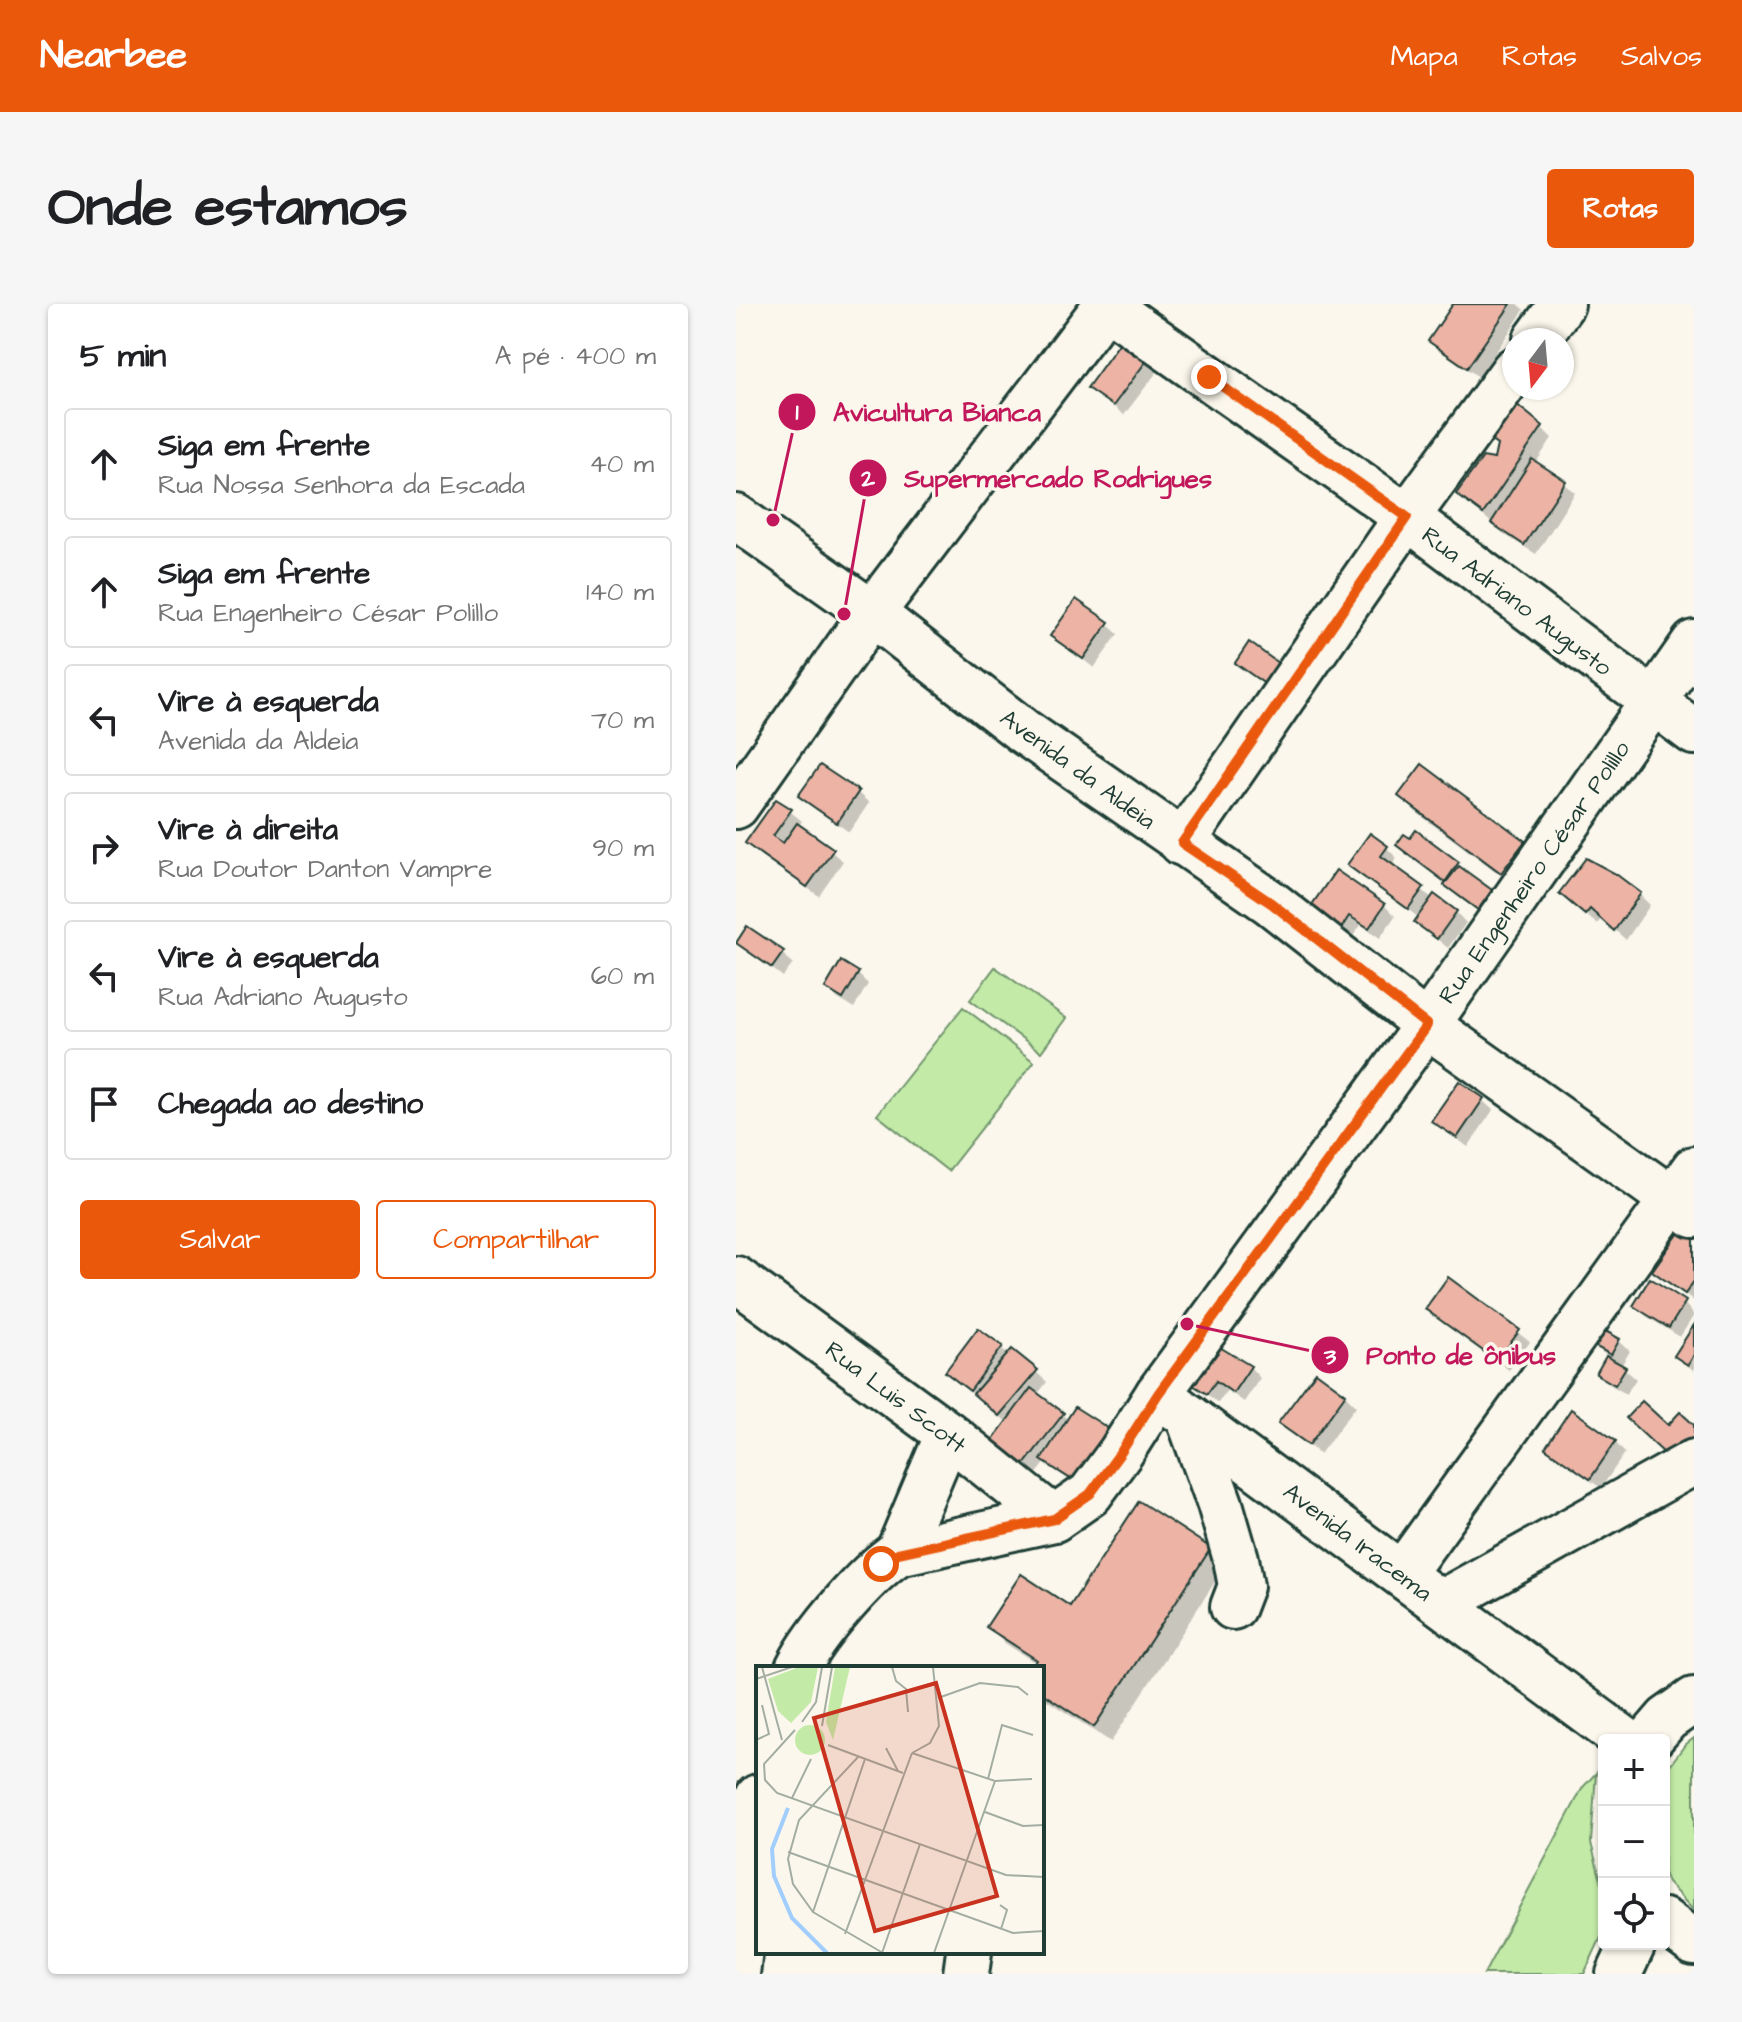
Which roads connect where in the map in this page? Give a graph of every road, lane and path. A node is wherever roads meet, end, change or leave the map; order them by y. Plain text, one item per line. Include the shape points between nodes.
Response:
1 (1106, 304) edge
2 (1562, 304) edge
3 (1545, 328) edge
4 (1502, 386) edge
5 (736, 517) edge
6 (1407, 517) junction
7 (872, 613) junction
8 (1694, 643) edge
9 (1651, 702) junction
10 (1694, 732) edge
11 (736, 806) edge
12 (1182, 843) junction
13 (1427, 1025) junction
14 (1687, 1195) edge
15 (736, 1279) edge
16 (1173, 1405) junction
17 (948, 1434) junction
18 (1694, 1462) edge
19 (1054, 1519) junction
20 (898, 1553) junction
21 (1402, 1574) junction
22 (1441, 1603) junction
23 (1233, 1607) dead end
24 (799, 1666) edge
25 (1694, 1700) edge
26 (1617, 1734) edge
27 (1654, 1734) edge
28 (756, 1805) edge
29 (742, 1862) edge
30 (1670, 1925) edge
31 (1694, 1943) edge
32 (1630, 1950) edge
33 (969, 1954) edge
34 (737, 1974) edge
35 (966, 1974) edge
36 (1619, 1974) edge

1 - 6 street, Rua Adriano Augusto
1 - 7 street
2 - 3 street
4 - 6 street
5 - 7 street, Avenida da Aldeia
6 - 9 street, Rua Adriano Augusto
6 - 12 street
7 - 11 street
7 - 12 street, Avenida da Aldeia via 1023,731
8 - 9 street, Rua Engenheiro César Polillo
9 - 10 street, Rua Adriano Augusto
9 - 13 street, Rua Engenheiro César Polillo
12 - 13 street, Avenida da Aldeia via 1271,903
13 - 14 street, Avenida da Aldeia
13 - 16 street, Rua Engenheiro César Polillo
14 - 21 street
15 - 17 street, Rua Luis Scott
16 - 19 street, Rua Engenheiro César Polillo via 1121,1452 1090,1494
16 - 21 street, Avenida Iracema
16 - 23 street via 1220,1504 1241,1586
17 - 19 street, Rua Luis Scott
17 - 20 street
18 - 22 street, Avenida Iracema
19 - 20 street
20 - 24 street via 881,1564 831,1621
21 - 22 street, Avenida Iracema
22 - 26 street
25 - 27 street
28 - 29 street
29 - 34 street
30 - 31 street
32 - 36 street
33 - 35 street

